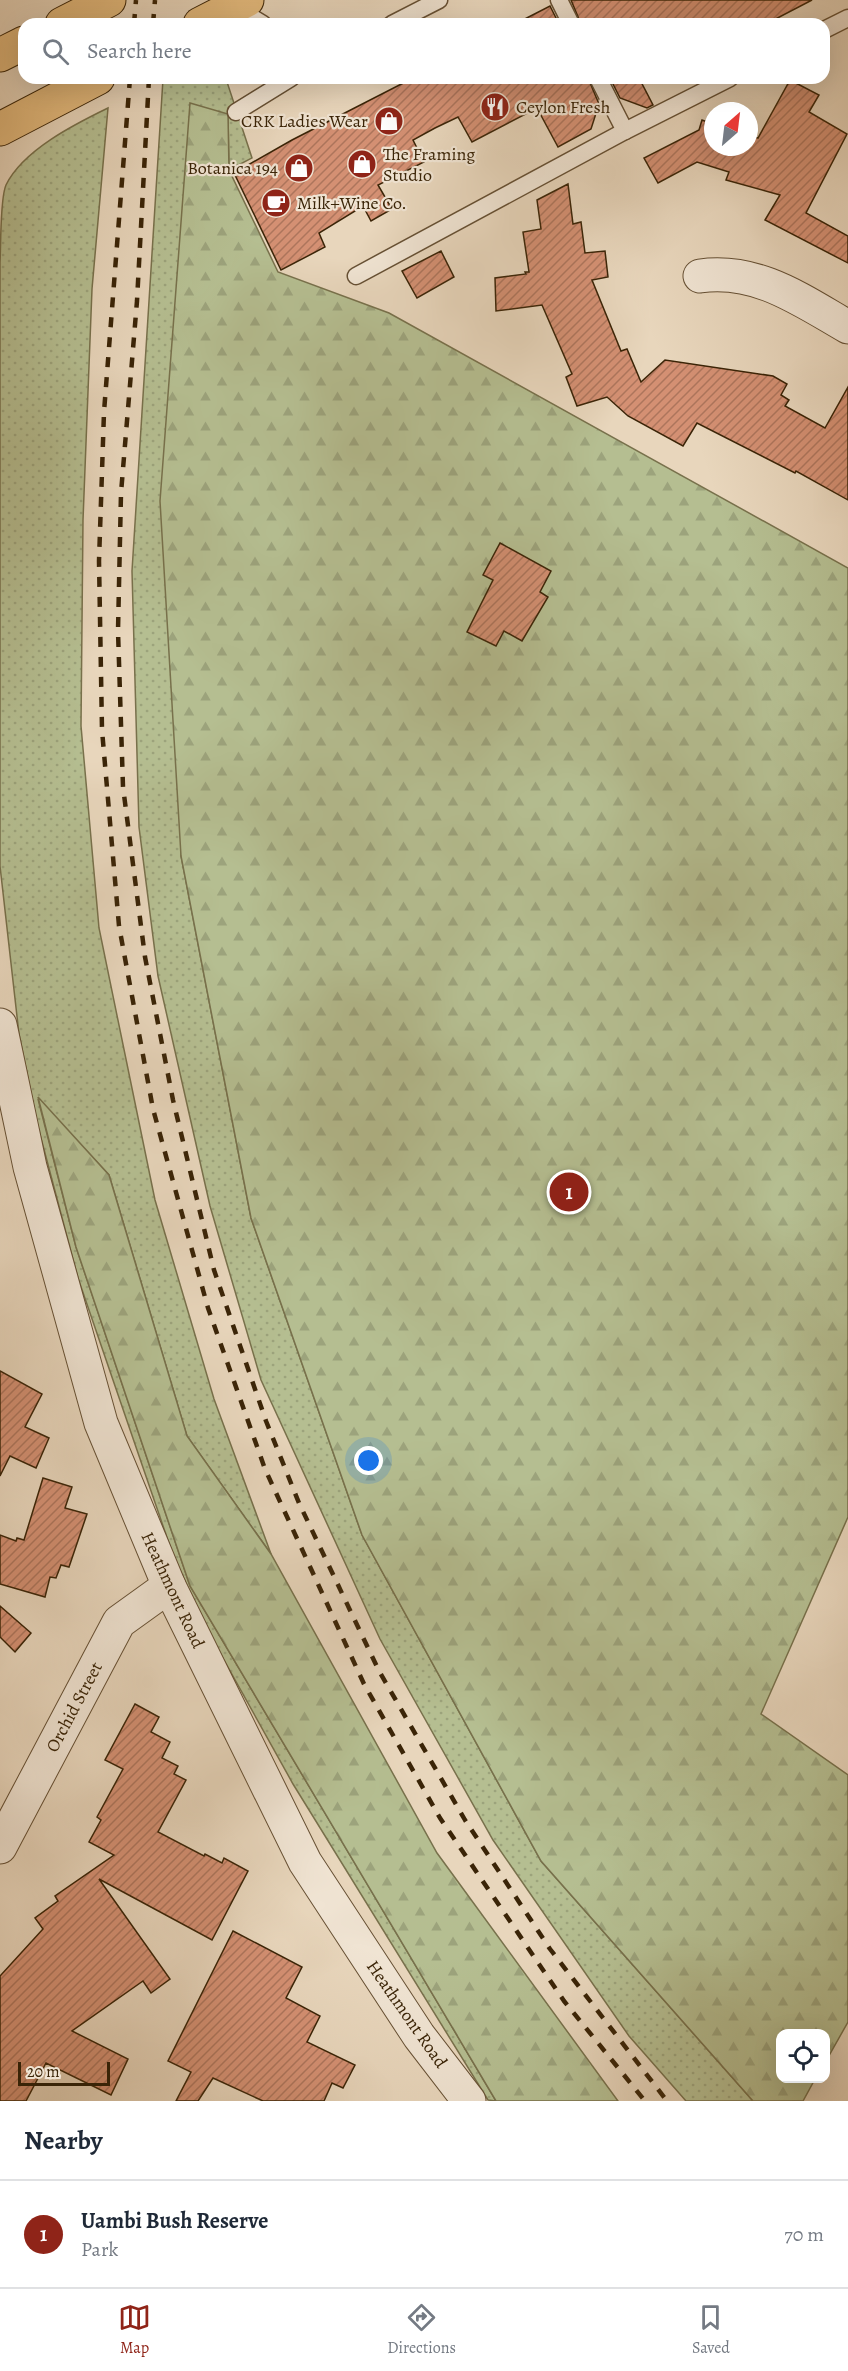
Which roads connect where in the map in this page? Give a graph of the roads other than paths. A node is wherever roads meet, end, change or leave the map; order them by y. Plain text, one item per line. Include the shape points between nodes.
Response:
1 (439, 0) edge
2 (559, 0) edge
3 (103, 3) edge
4 (241, 3) edge
5 (74, 18) edge
6 (212, 18) edge
7 (257, 18) edge
8 (404, 18) edge
9 (568, 18) edge
10 (848, 18) edge
11 (830, 27) edge
12 (18, 46) edge
13 (0, 55) edge
14 (86, 84) edge
15 (281, 84) edge
16 (601, 84) edge
17 (718, 84) edge
18 (236, 112) dead end
19 (0, 129) edge
20 (625, 131) junction
21 (356, 276) dead end
22 (700, 276) dead end
23 (848, 327) edge
24 (0, 1025) edge
25 (169, 1586) junction
26 (0, 1846) edge
27 (454, 2095) edge

1 - 8 lane
2 - 9 lane
3 - 5 main road
4 - 6 main road
4 - 7 lane
10 - 11 lane
12 - 13 main road
14 - 19 main road
15 - 18 lane
16 - 20 lane
17 - 20 lane
20 - 21 lane
22 - 23 street via 740,275 776,287
24 - 25 street, Heathmont Road via 30,1167 101,1423
25 - 26 street, Orchid Street via 119,1622
25 - 27 street, Heathmont Road via 305,1862

